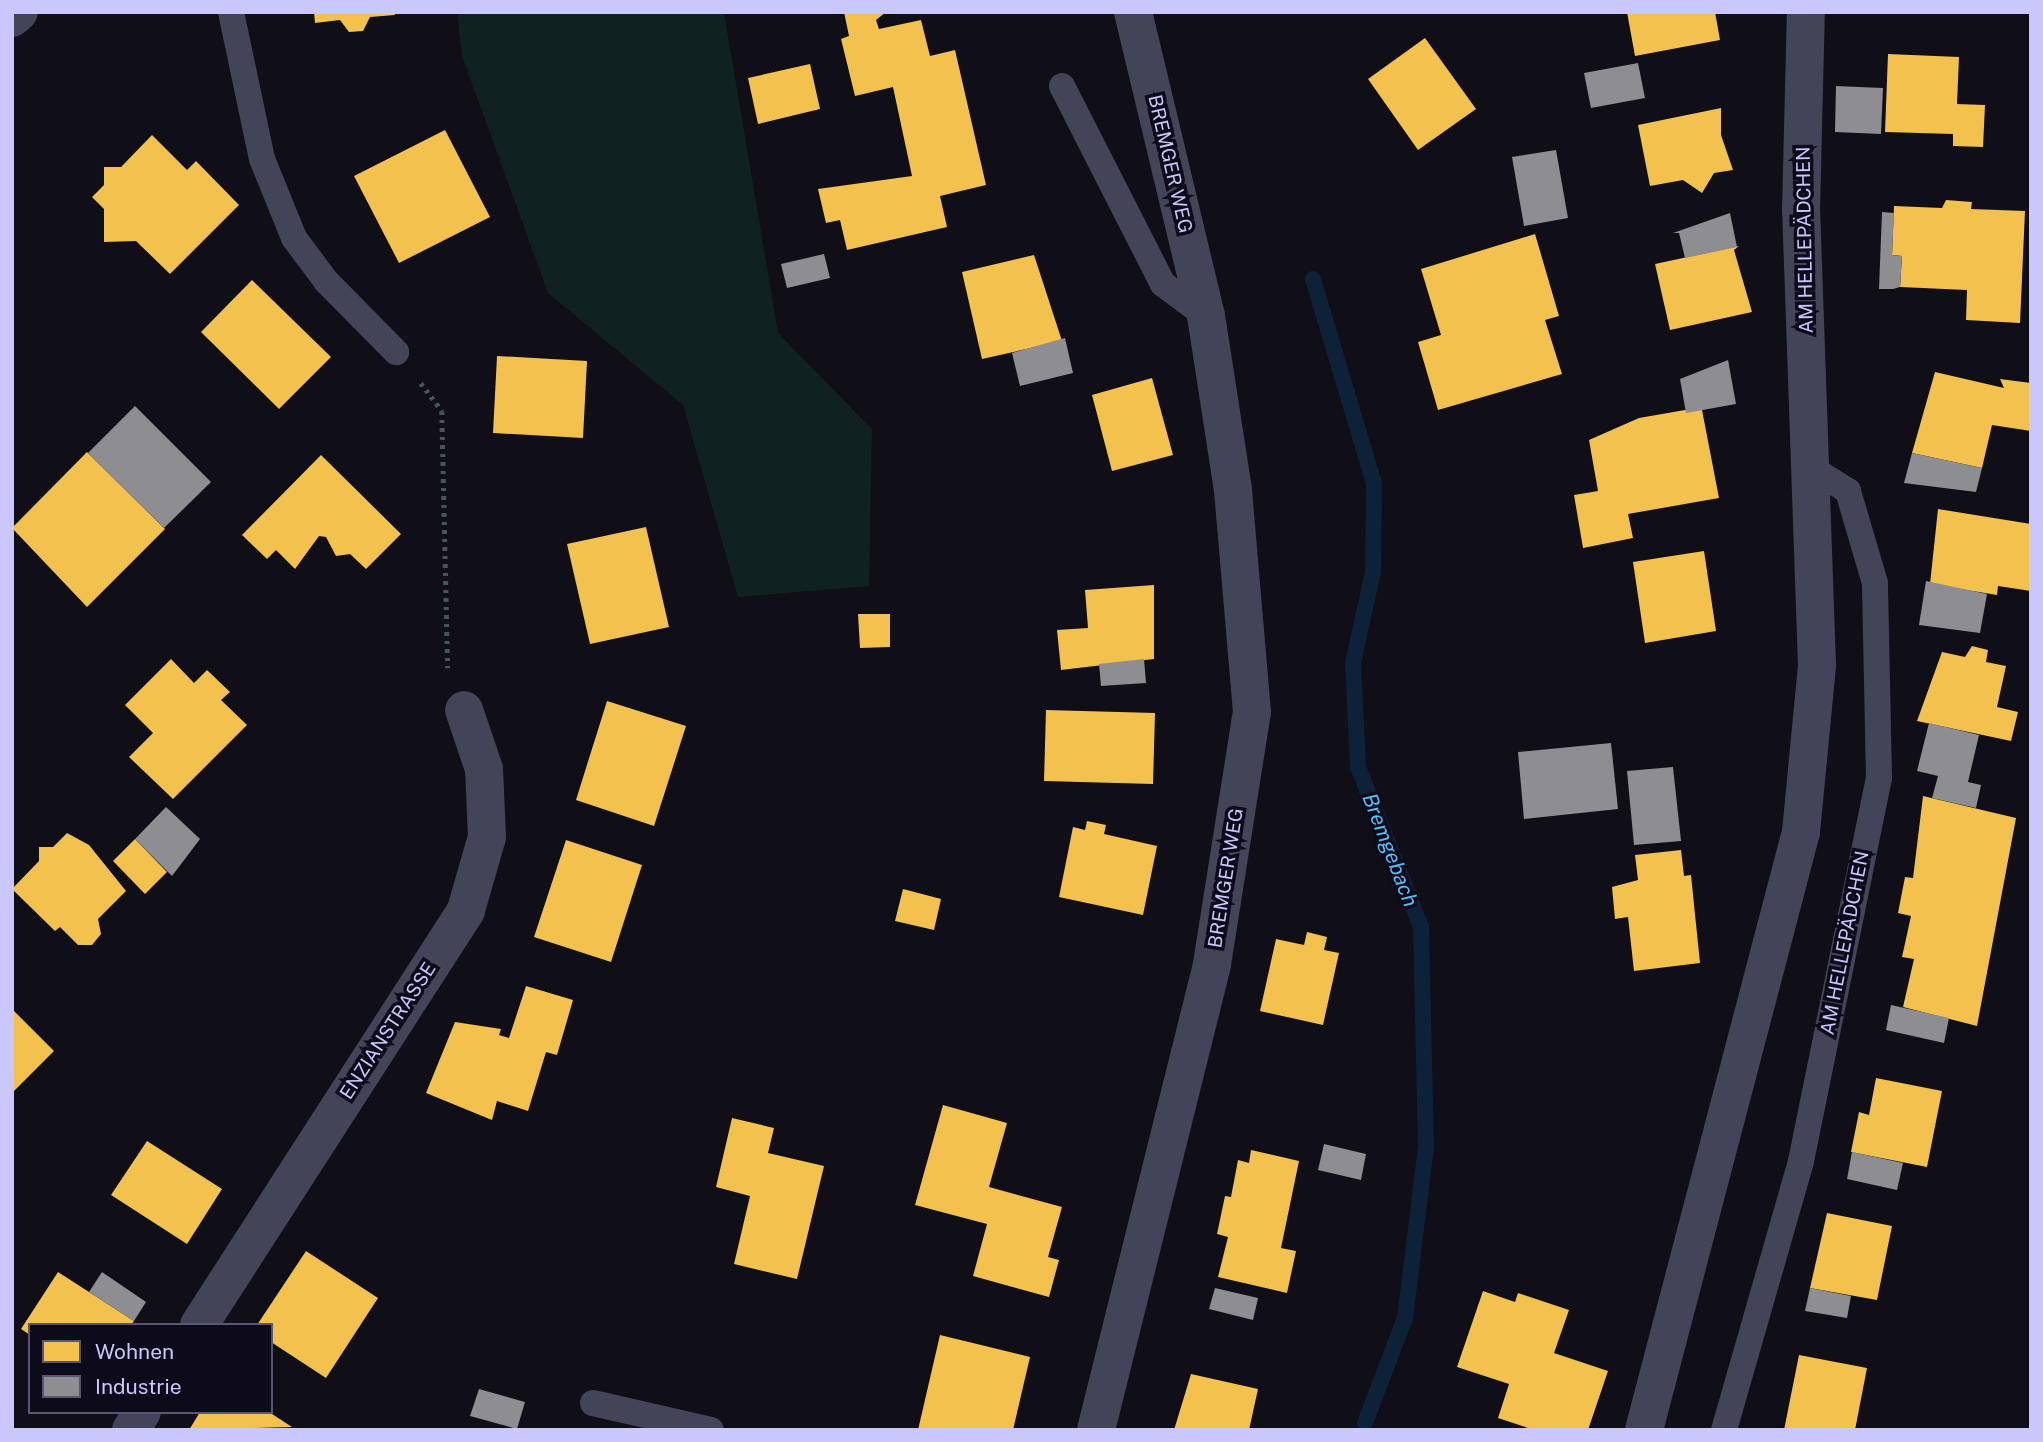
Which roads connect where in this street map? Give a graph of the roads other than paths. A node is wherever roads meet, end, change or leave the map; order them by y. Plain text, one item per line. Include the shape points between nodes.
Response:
1 (19, 12) edge
2 (231, 12) edge
3 (1133, 12) edge
4 (1806, 12) edge
5 (12, 18) edge
6 (1062, 86) dead end
7 (1206, 316) junction
8 (397, 352) road end
9 (1813, 468) junction
10 (456, 695) road end
11 (200, 1323) edge
12 (593, 1403) dead end
13 (141, 1414) edge
14 (131, 1430) edge
15 (711, 1430) edge
16 (1096, 1430) edge
17 (1644, 1430) edge
18 (1724, 1430) edge

1 - 5 street
2 - 8 lane via 262,159 294,238 326,281
3 - 7 street, BREMGER WEG
4 - 9 street, AM HELLEPÄDCHEN via 1801,211
6 - 7 lane via 1163,284
7 - 16 street, BREMGER WEG via 1233,490 1252,712 1212,964
9 - 17 street, AM HELLEPÄDCHEN via 1817,665 1801,832
9 - 18 lane, AM HELLEPÄDCHEN via 1848,491 1875,583 1879,778 1801,1161
10 - 11 street, ENZIANSTRASSE via 484,769 487,836 466,910
12 - 15 lane
13 - 14 street

